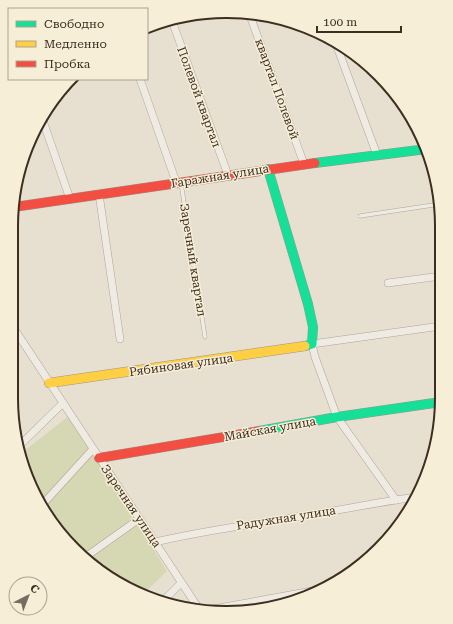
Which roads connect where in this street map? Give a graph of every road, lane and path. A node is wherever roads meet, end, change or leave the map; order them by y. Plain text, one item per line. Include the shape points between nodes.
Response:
1 (252, 20) edge
2 (173, 25) edge
3 (339, 51) edge
4 (140, 80) edge
5 (44, 125) edge
6 (420, 150) edge
7 (377, 155) junction
8 (304, 164) junction
9 (268, 169) junction
10 (228, 175) junction
11 (178, 181) junction
12 (99, 194) junction
13 (70, 199) junction
14 (434, 205) edge
15 (19, 206) edge
16 (360, 216) dead end
17 (435, 277) edge
18 (388, 283) dead end
19 (435, 327) edge
20 (18, 335) edge
21 (205, 337) dead end
22 (120, 339) dead end
23 (312, 344) junction
24 (49, 383) junction
25 (63, 403) junction
26 (435, 403) edge
27 (337, 417) junction
28 (23, 442) edge
29 (93, 450) junction
30 (99, 458) junction
31 (409, 498) edge
32 (396, 500) junction
33 (46, 501) edge
34 (139, 519) junction
35 (155, 542) junction
36 (89, 554) edge
37 (181, 583) junction
38 (298, 593) edge
39 (167, 597) edge
40 (195, 603) edge
41 (230, 606) edge

1 - 8 street, квартал Полевой
2 - 10 street, Полевой квартал
3 - 7 street
4 - 11 street
5 - 13 street
6 - 7 street, Гаражная улица
7 - 8 street, Гаражная улица
8 - 9 street, Гаражная улица
9 - 10 street, Гаражная улица
9 - 23 street via 308,304 313,327
10 - 11 street, Гаражная улица
11 - 12 street, Гаражная улица
11 - 21 lane, Заречный квартал
12 - 13 street, Гаражная улица
12 - 22 street
13 - 15 street, Гаражная улица
14 - 16 lane
17 - 18 street
19 - 23 street, Рябиновая улица
20 - 24 street, Заречная улица
23 - 24 street, Рябиновая улица
23 - 27 street
24 - 25 street, Заречная улица
25 - 28 street
25 - 29 street, Заречная улица
26 - 27 street, Майская улица
27 - 30 street, Майская улица
27 - 32 street
29 - 30 street, Заречная улица
29 - 33 street
30 - 34 street, Заречная улица
31 - 32 street, Радужная улица
32 - 35 street, Радужная улица via 192,533
34 - 35 street, Заречная улица
34 - 36 street
35 - 37 street, Заречная улица
37 - 39 street
37 - 40 street, Заречная улица
38 - 41 street

